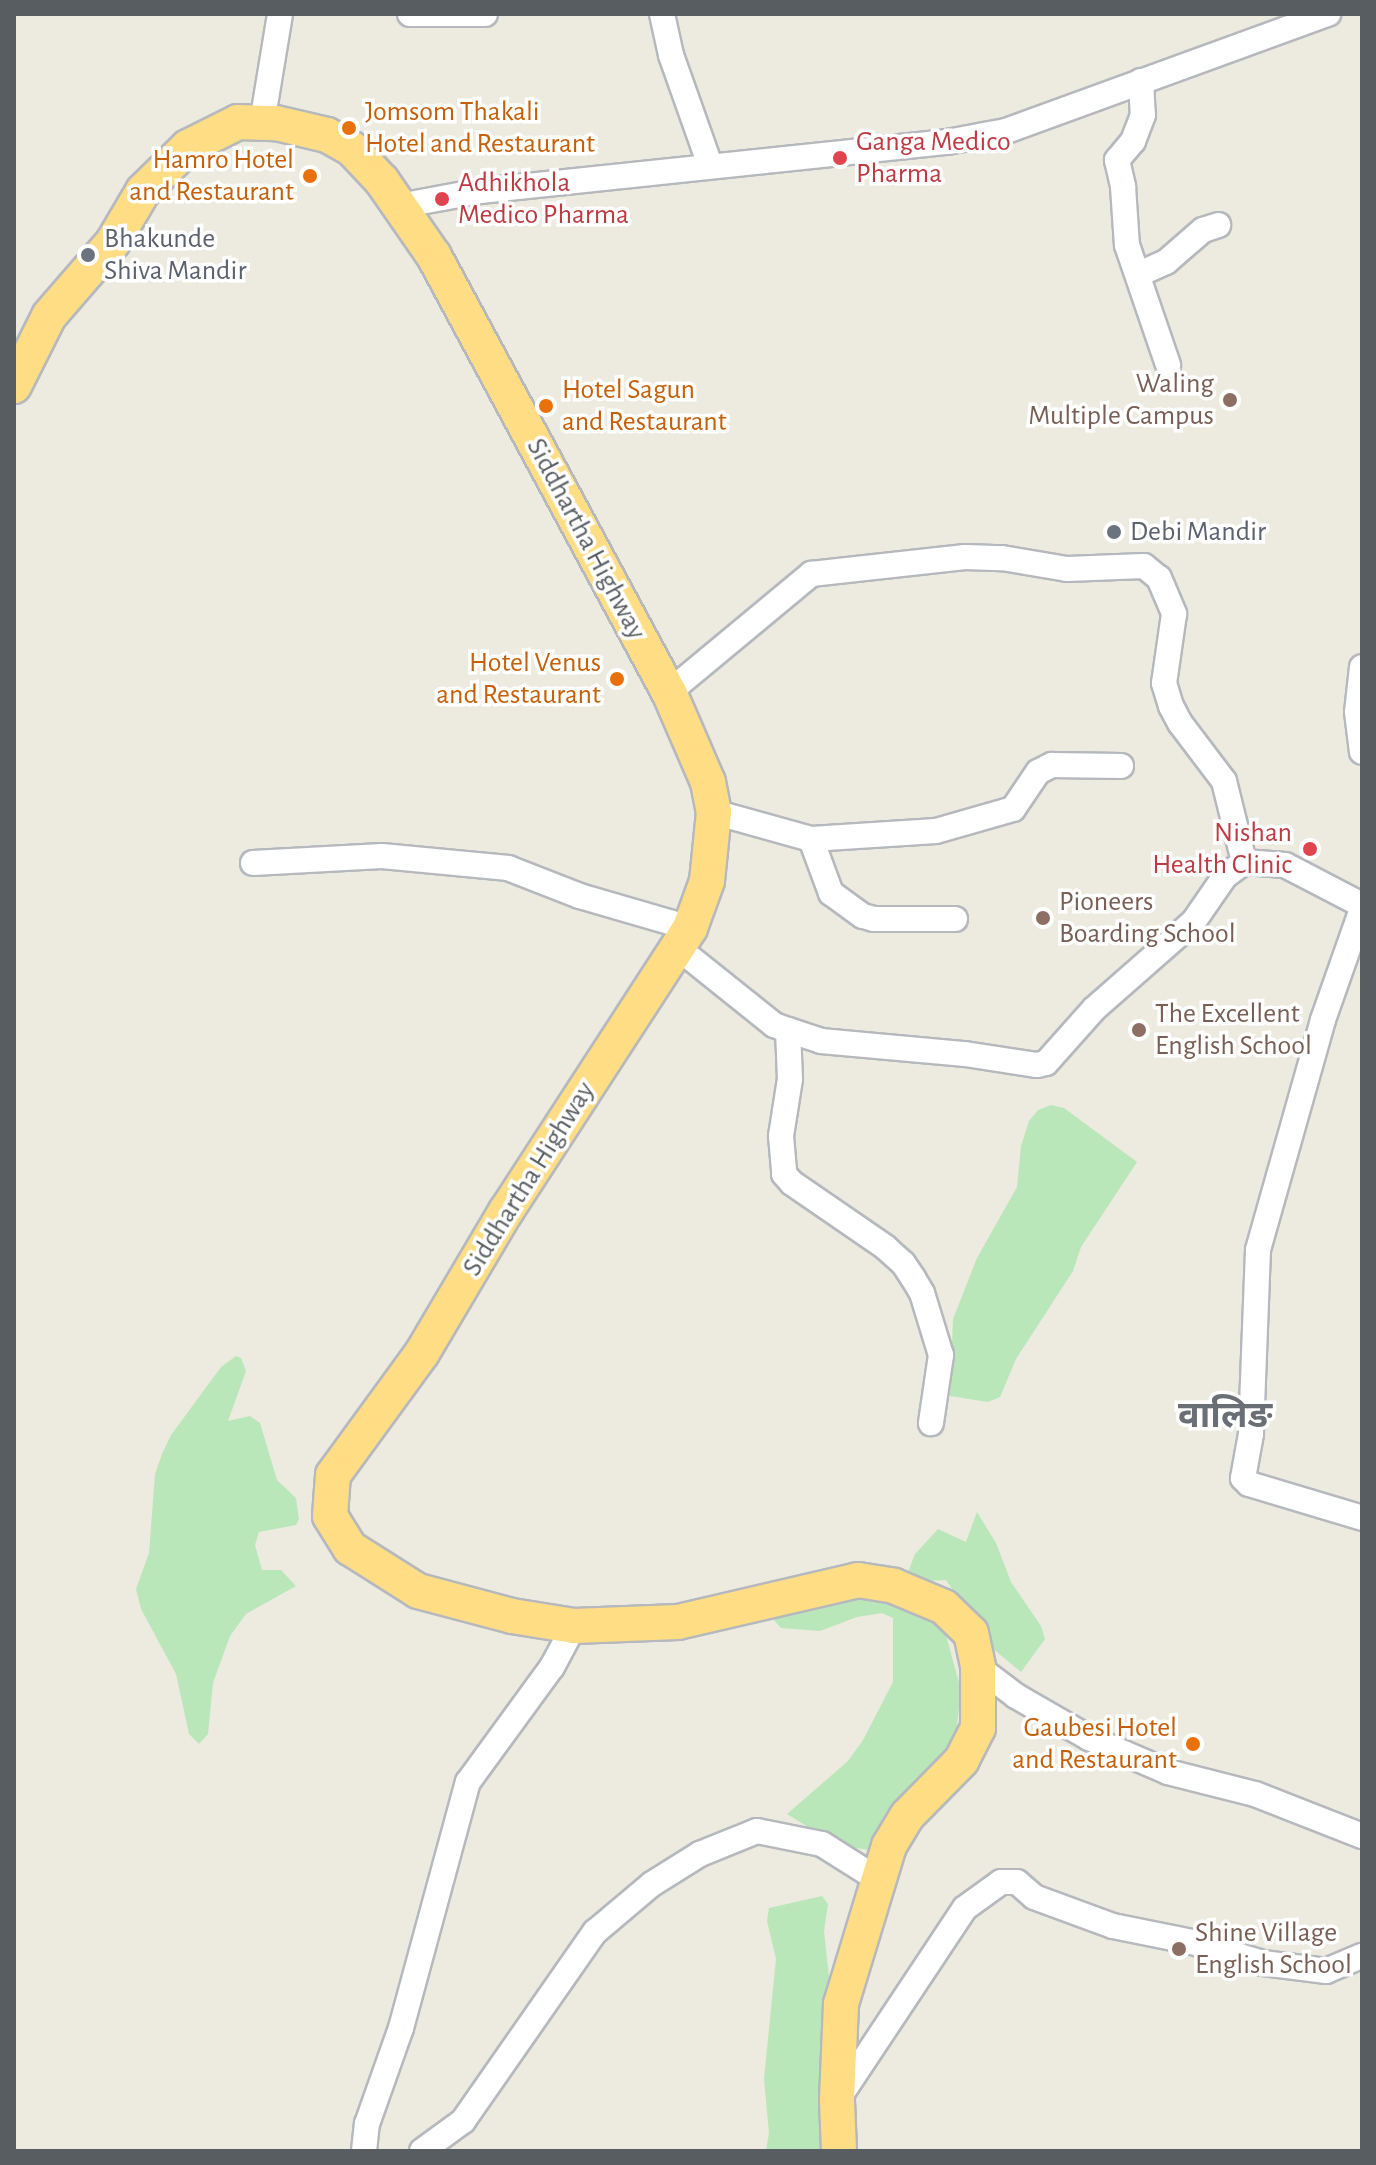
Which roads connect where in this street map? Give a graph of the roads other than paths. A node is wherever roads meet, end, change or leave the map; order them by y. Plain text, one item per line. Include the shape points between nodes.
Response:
1 (280, 14) edge
2 (410, 14) edge
3 (456, 14) edge
4 (485, 14) edge
5 (662, 14) edge
6 (1328, 14) edge
7 (1141, 81) junction
8 (262, 123) junction
9 (710, 165) junction
10 (399, 206) junction
11 (1218, 225) dead end
12 (1139, 274) junction
13 (1168, 365) dead end
14 (14, 386) edge
15 (1362, 667) edge
16 (669, 692) junction
17 (1359, 709) edge
18 (1362, 752) edge
19 (1121, 766) dead end
20 (714, 812) junction
21 (811, 839) junction
22 (1244, 862) junction
23 (253, 863) dead end
24 (1362, 907) edge
25 (955, 919) dead end
26 (684, 938) junction
27 (788, 1030) junction
28 (931, 1423) dead end
29 (1362, 1518) edge
30 (574, 1626) junction
31 (978, 1667) junction
32 (1362, 1836) edge
33 (879, 1880) junction
34 (1362, 1956) edge
35 (837, 2101) junction
36 (364, 2151) edge
37 (422, 2151) edge
38 (839, 2151) edge

1 - 8 street
2 - 3 street
3 - 4 street
5 - 9 street
6 - 7 street
7 - 9 street via 1006,131 947,142
7 - 12 street via 1143,115 1133,141 1117,160 1127,245
8 - 10 highway, Siddhartha Highway via 327,135 352,149
8 - 14 highway, Siddhartha Highway via 238,122 188,147 143,191 104,254 49,316
9 - 10 street via 480,191
10 - 16 highway, Siddhartha Highway via 434,256
11 - 12 street via 1197,235 1173,259
12 - 13 street
15 - 17 street
16 - 20 highway, Siddhartha Highway via 708,782
16 - 22 street via 811,574 965,557 1067,569 1144,566 1159,578 1174,614 1164,683 1171,706 1224,781
17 - 18 street
19 - 21 street via 1052,765 1030,780 1013,809 936,831
20 - 21 street
20 - 26 highway, Siddhartha Highway via 707,881
21 - 25 street via 831,893 863,916
22 - 24 street via 1285,865
22 - 27 street via 1225,876 1194,921 1094,1009 1046,1063 821,1041
23 - 26 street via 382,856 508,868
24 - 29 street via 1323,1020 1258,1250 1251,1434 1243,1478
26 - 27 street via 774,1025
26 - 30 highway, Siddhartha Highway via 506,1211 422,1353 333,1475 330,1516 350,1548 418,1591
27 - 28 street via 790,1079 781,1136 784,1174 885,1247 922,1293 941,1355
30 - 31 highway, Siddhartha Highway via 678,1622 858,1580 894,1586 944,1607 971,1633
30 - 36 street via 552,1667 468,1782 401,2028 367,2124
31 - 32 street via 1089,1738 1168,1772 1255,1794
31 - 33 highway, Siddhartha Highway via 978,1728 962,1760 907,1816 889,1846
33 - 35 highway, Siddhartha Highway via 841,2004
33 - 37 street via 822,1844 757,1831 700,1854 652,1884 595,1932 463,2121
34 - 35 street via 1326,1971 1263,1963 1113,1926 1034,1897 1017,1882 1001,1882 965,1908
35 - 38 highway, Siddhartha Highway

